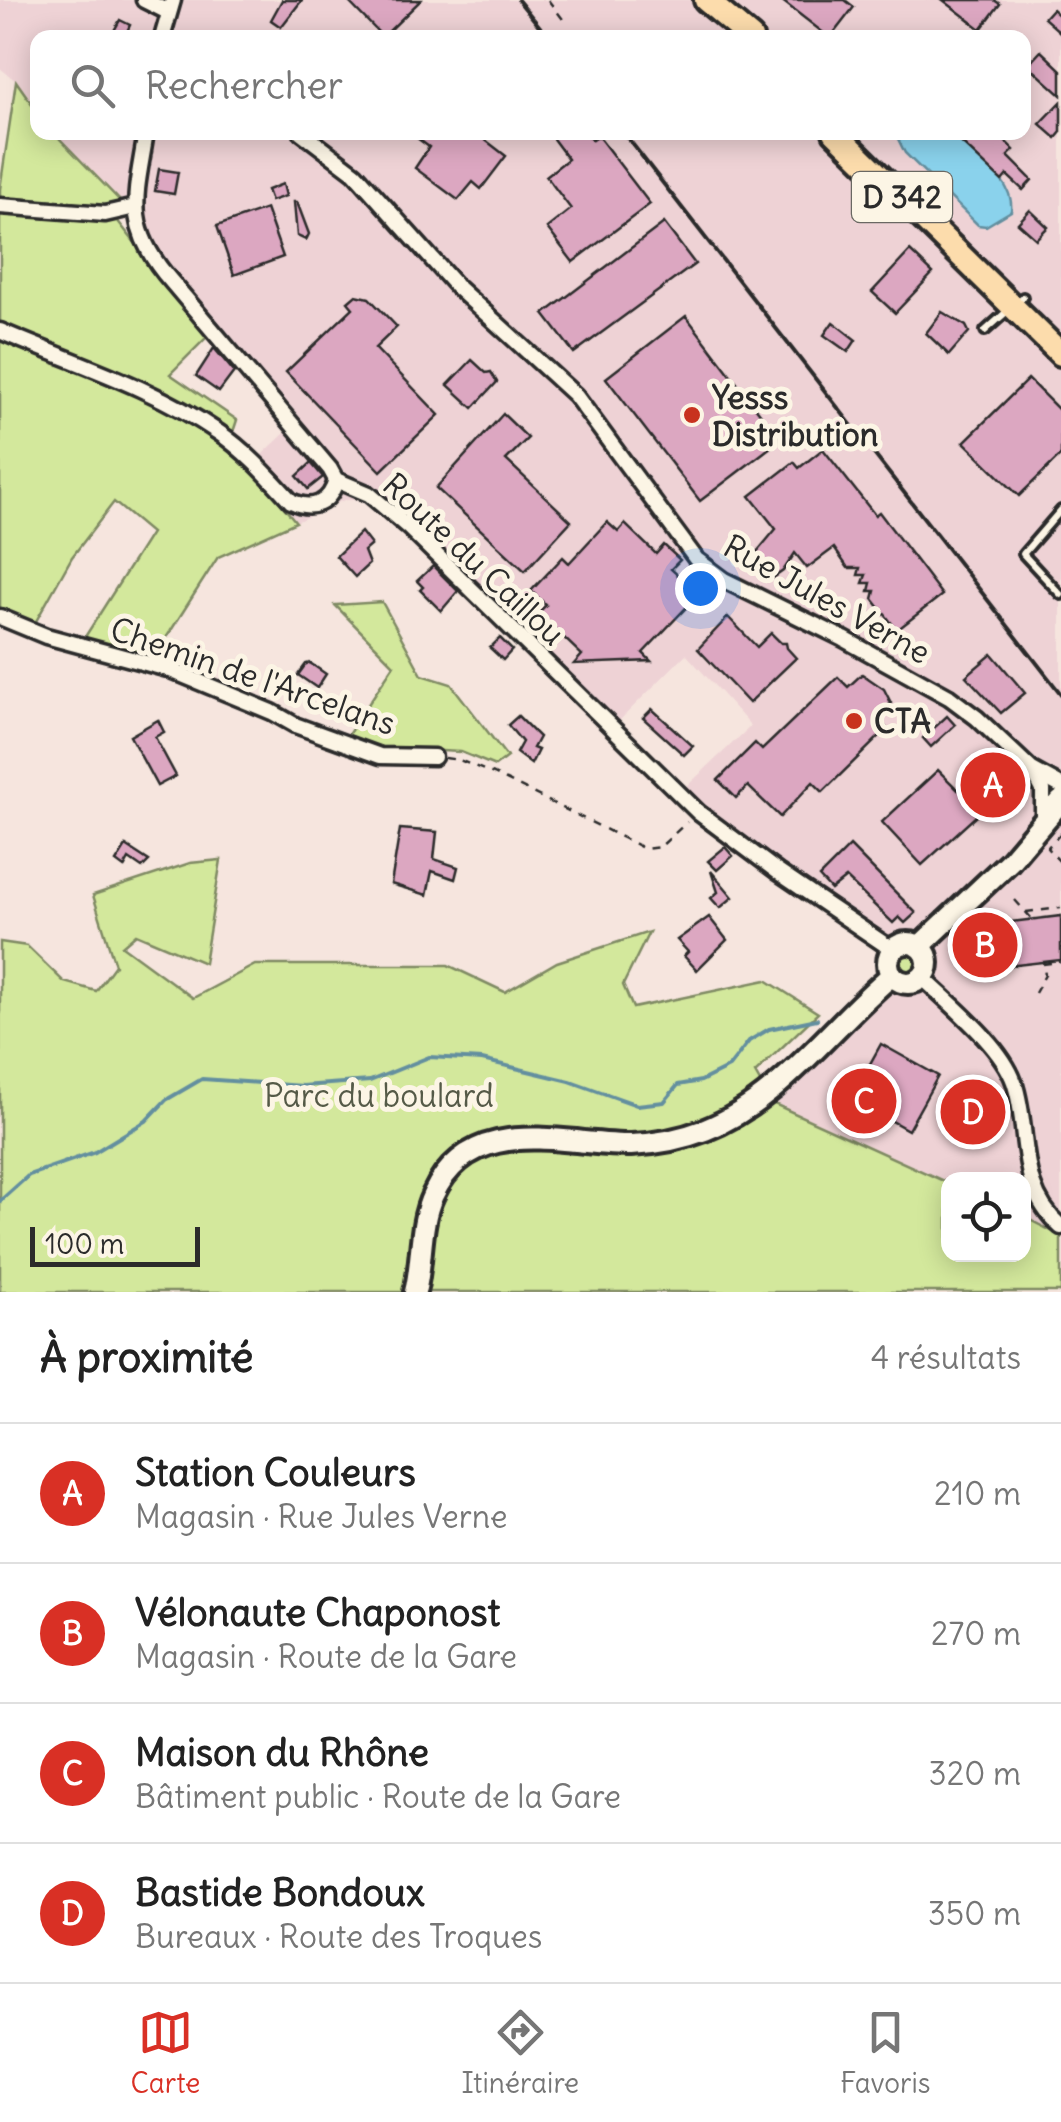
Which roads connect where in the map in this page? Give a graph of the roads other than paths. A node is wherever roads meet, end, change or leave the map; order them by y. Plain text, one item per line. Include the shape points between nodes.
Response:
1 (144, 0) edge
2 (687, 0) edge
3 (706, 0) edge
4 (171, 6) edge
5 (723, 30) edge
6 (742, 30) edge
7 (145, 140) edge
8 (311, 140) edge
9 (844, 140) edge
10 (860, 140) edge
11 (0, 206) edge
12 (135, 207) junction
13 (1018, 302) junction
14 (0, 331) edge
15 (985, 331) dead end
16 (1061, 334) edge
17 (1061, 354) edge
18 (336, 480) junction
19 (1061, 510) edge
20 (1061, 594) edge
21 (0, 617) edge
22 (434, 757) road end
23 (1032, 770) junction
24 (1061, 786) edge
25 (1061, 801) edge
26 (1052, 818) edge
27 (920, 946) junction
28 (893, 950) junction
29 (892, 975) junction
30 (922, 977) junction
31 (1061, 1228) edge
32 (415, 1292) edge

1 - 4 street
2 - 5 main road
3 - 6 main road
7 - 12 street, Route du Caillou
8 - 23 street, Rue Jules Verne via 354,173 456,288 575,395 696,559 724,580 950,697
9 - 13 main road, D 342
10 - 13 main road, D 342
11 - 12 street via 105,214
12 - 18 street, Route du Caillou via 152,258
13 - 15 lane
13 - 16 main road, D 342
13 - 17 main road, D 342
14 - 18 street via 190,414 302,506 324,502
18 - 28 street, Route du Caillou via 369,494 408,528 700,813
19 - 20 lane via 1023,554
21 - 22 street, Chemin de l'Arcelans via 168,669 380,756
23 - 24 street, Rue Jules Verne
23 - 26 street
25 - 26 main road
26 - 27 main road via 1027,851
27 - 28 main road
27 - 30 main road via 928,960
28 - 29 main road
29 - 30 main road via 910,983
29 - 32 main road via 757,1100 709,1128 651,1144 524,1136 472,1153 432,1196
30 - 31 street via 1003,1060 1015,1084 1034,1190

